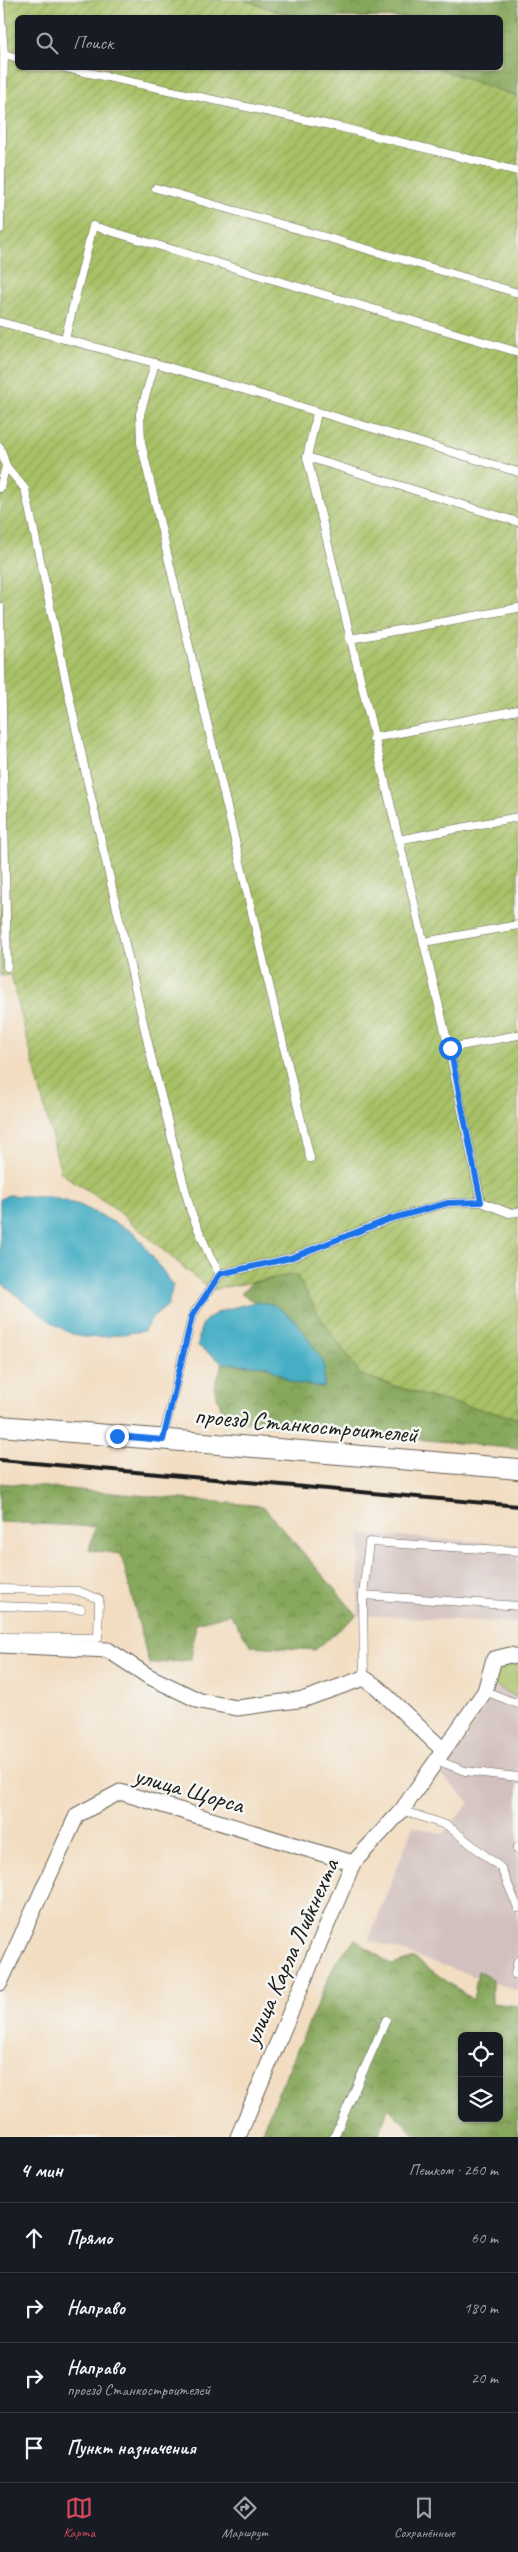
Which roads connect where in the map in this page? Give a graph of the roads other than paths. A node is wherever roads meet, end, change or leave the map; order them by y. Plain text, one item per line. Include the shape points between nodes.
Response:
1 (0, 1) edge
2 (4, 54) junction
3 (15, 57) edge
4 (75, 70) edge
5 (518, 171) edge
6 (156, 188) dead end
7 (0, 229) edge
8 (518, 293) edge
9 (0, 322) edge
10 (65, 339) junction
11 (518, 352) edge
12 (155, 363) junction
13 (317, 413) junction
14 (0, 447) edge
15 (307, 457) junction
16 (6, 466) junction
17 (518, 472) edge
18 (0, 488) edge
19 (518, 522) edge
20 (0, 607) edge
21 (518, 608) edge
22 (350, 639) junction
23 (518, 710) edge
24 (374, 738) junction
25 (518, 817) edge
26 (398, 840) junction
27 (518, 925) edge
28 (424, 942) junction
29 (6, 967) dead end
30 (518, 1035) edge
31 (450, 1048) junction
32 (310, 1158) dead end
33 (481, 1202) junction
34 (518, 1212) edge
35 (220, 1274) junction
36 (0, 1426) edge
37 (163, 1440) junction
38 (518, 1469) edge
39 (518, 1551) edge
40 (0, 1590) edge
41 (363, 1595) junction
42 (0, 1606) edge
43 (518, 1606) edge
44 (81, 1609) dead end
45 (0, 1637) edge
46 (0, 1644) edge
47 (518, 1657) edge
48 (364, 1678) junction
49 (485, 1691) junction
50 (518, 1704) edge
51 (440, 1755) junction
52 (518, 1777) edge
53 (402, 1810) junction
54 (353, 1863) junction
55 (518, 1908) edge
56 (518, 1962) edge
57 (515, 1974) dead end
58 (0, 1983) edge
59 (386, 2020) dead end
60 (238, 2137) edge
61 (334, 2137) edge

1 - 2 lane
2 - 3 lane
2 - 7 lane
4 - 5 lane
6 - 8 lane
9 - 10 lane
10 - 11 lane via 93,226
10 - 12 lane
12 - 13 lane
12 - 32 lane via 140,414 141,443
13 - 15 lane
13 - 17 lane
14 - 16 lane
15 - 19 lane
15 - 22 lane
16 - 18 lane
16 - 35 lane via 25,489 153,1065 191,1212
20 - 29 lane
21 - 22 lane
22 - 24 lane
23 - 24 lane
24 - 26 lane
25 - 26 lane
26 - 28 lane
27 - 28 lane
28 - 31 lane
30 - 31 lane
31 - 33 lane
33 - 34 lane via 509,1213
33 - 35 lane via 438,1206 390,1219 290,1258
35 - 37 lane via 192,1316
36 - 37 main road, проезд Станкостроителей
37 - 38 main road, проезд Станкостроителей
39 - 41 lane via 369,1542
40 - 45 lane via 78,1591 99,1599 98,1638
41 - 43 lane
41 - 48 lane
42 - 44 lane
46 - 48 street via 108,1650 148,1676 200,1702 237,1708 305,1699
47 - 49 street, улица Карла Либкнехта via 510,1655 494,1659
48 - 51 street via 377,1686
49 - 50 lane
49 - 51 street, улица Карла Либкнехта
51 - 52 lane via 465,1771
51 - 53 street, улица Карла Либкнехта
53 - 54 street, улица Карла Либкнехта
53 - 55 lane via 448,1826 501,1868
54 - 58 street, улица Щорса via 120,1792 77,1815
54 - 60 street, улица Карла Либкнехта
56 - 57 lane
59 - 61 lane

